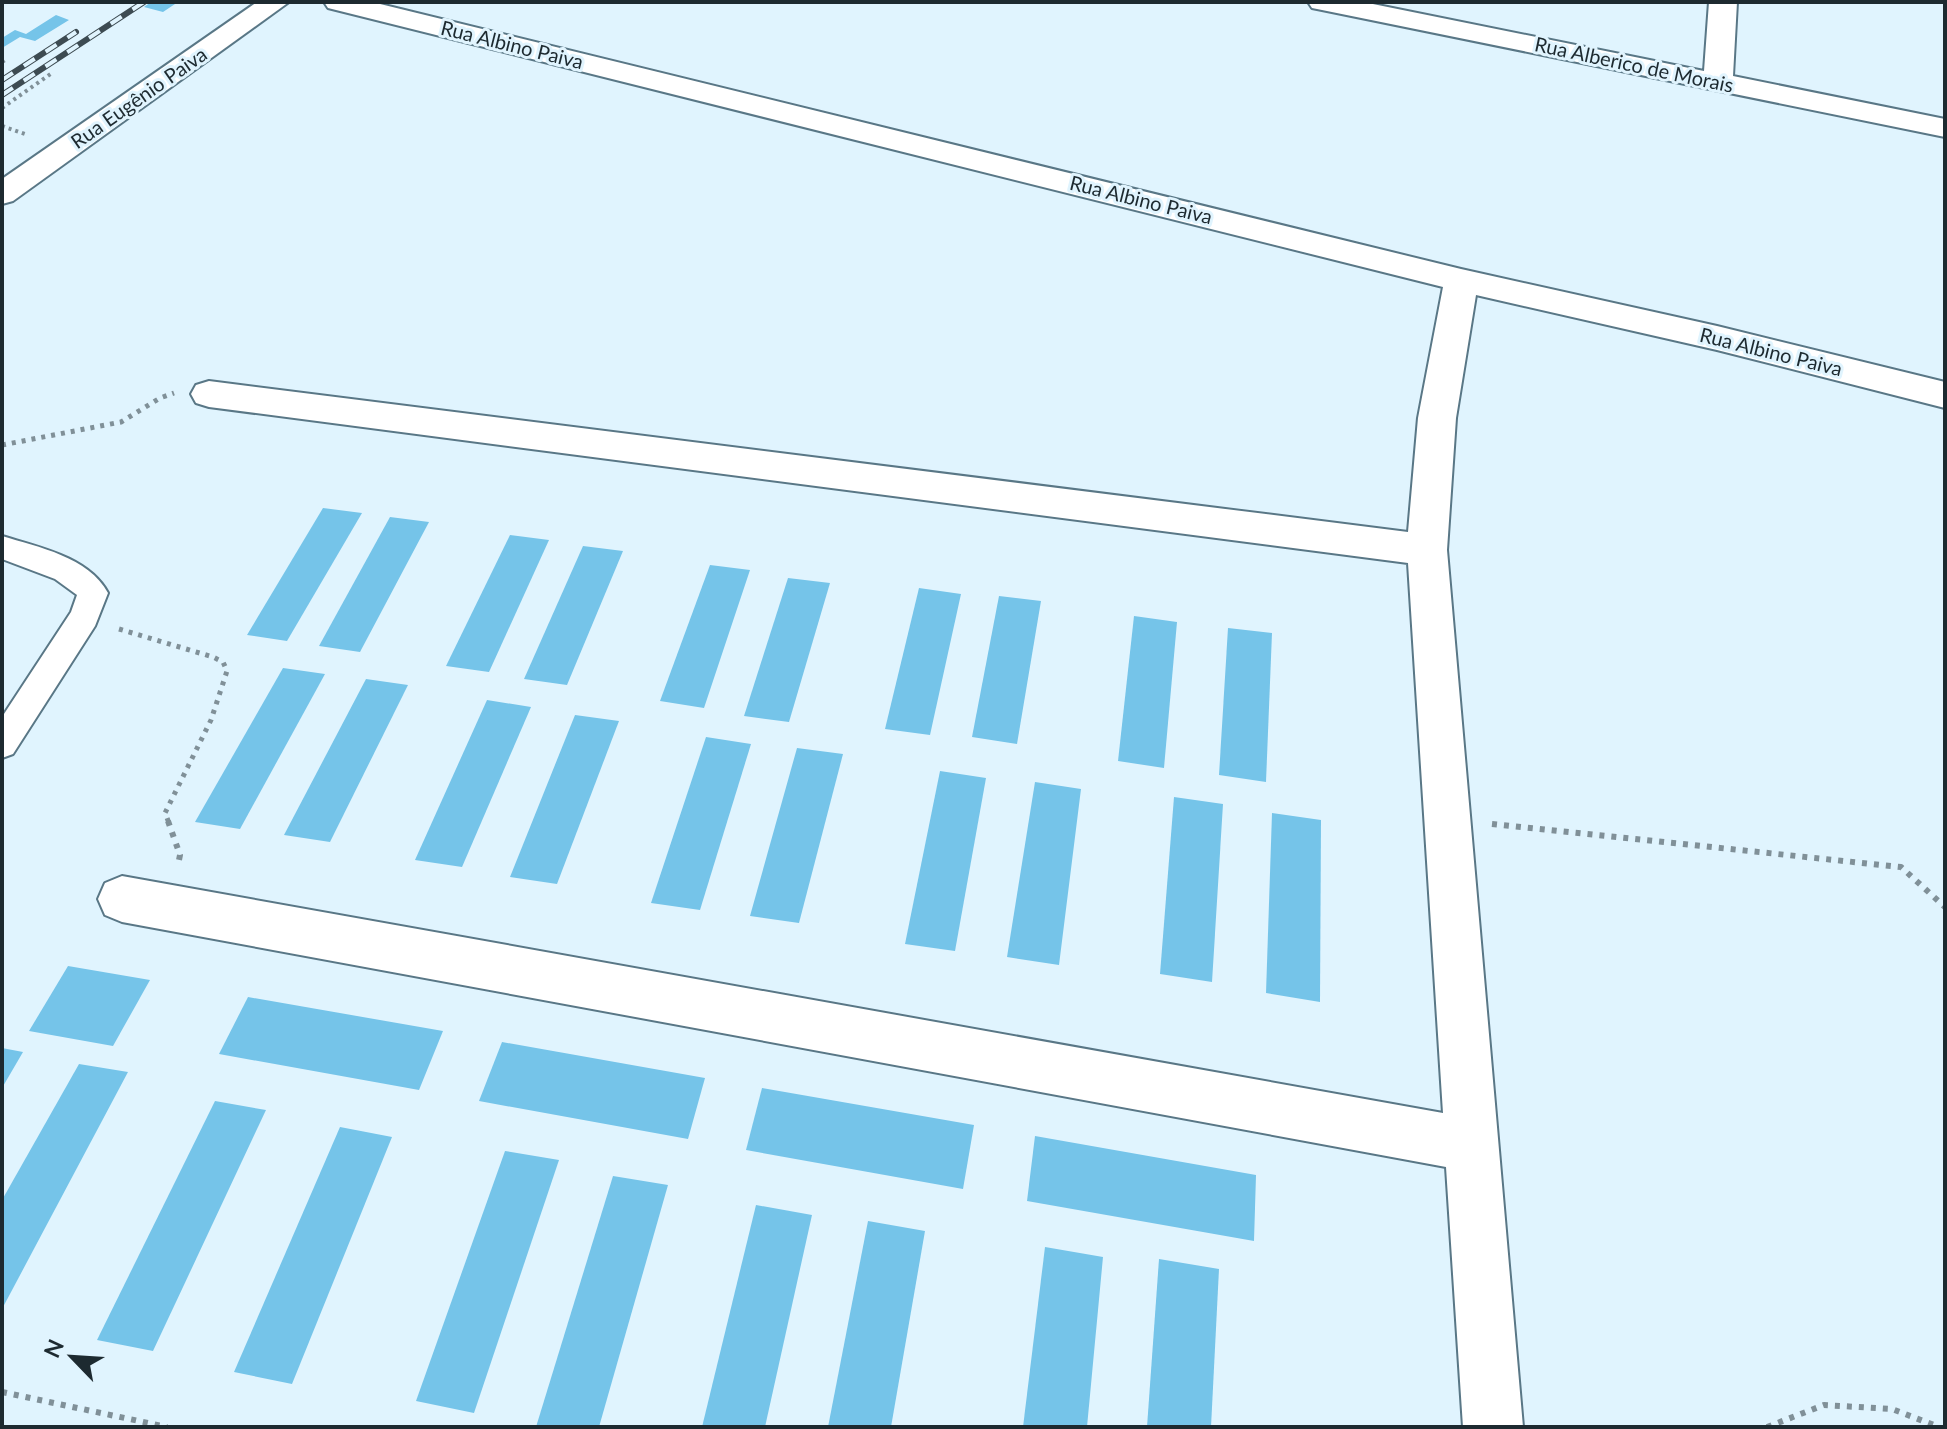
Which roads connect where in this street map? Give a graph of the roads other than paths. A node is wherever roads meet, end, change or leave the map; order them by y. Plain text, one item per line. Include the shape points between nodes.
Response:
1 (275, 2) edge
2 (338, 2) edge
3 (1322, 2) edge
4 (1723, 2) edge
5 (1439, 13) edge
6 (1718, 82) junction
7 (1945, 128) edge
8 (2, 194) edge
9 (1461, 280) junction
10 (209, 394) road end
11 (1945, 395) edge
12 (2, 547) edge
13 (1427, 550) junction
14 (2, 744) edge
15 (140, 902) road end
16 (1471, 1145) junction
17 (1493, 1427) edge

1 - 8 street, Rua Eugênio Paiva
2 - 9 street, Rua Albino Paiva
3 - 5 street, Rua Alberico de Morais
4 - 6 street
5 - 6 street, Rua Alberico de Morais
6 - 7 street, Rua Alberico de Morais
9 - 11 street, Rua Albino Paiva
9 - 13 street via 1437,418
10 - 13 street
12 - 14 street via 88,584 93,593 84,617
13 - 16 street
15 - 16 street
16 - 17 street

